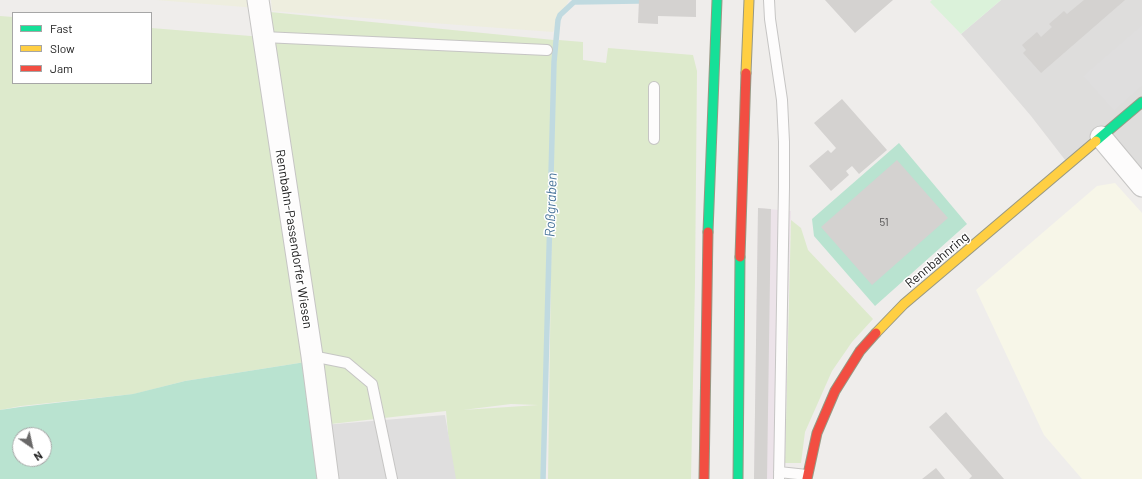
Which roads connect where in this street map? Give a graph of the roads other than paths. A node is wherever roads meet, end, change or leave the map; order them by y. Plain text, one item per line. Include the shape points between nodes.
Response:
1 (258, 0) edge
2 (717, 0) edge
3 (749, 0) edge
4 (769, 0) edge
5 (263, 37) junction
6 (547, 50) dead end
7 (654, 87) dead end
8 (1133, 94) dead end
9 (1142, 103) edge
10 (1101, 137) junction
11 (654, 139) dead end
12 (1142, 186) edge
13 (312, 356) junction
14 (779, 476) edge
15 (807, 477) edge
16 (328, 479) edge
17 (392, 479) edge
18 (704, 479) edge
19 (738, 479) edge

1 - 5 street, Rennbahn-Passendorfer Wiesen
2 - 18 main road via 708,221
3 - 19 main road via 741,208
4 - 14 lane via 782,100 784,142
5 - 6 lane
5 - 13 street, Rennbahn-Passendorfer Wiesen
7 - 11 lane
8 - 9 lane
9 - 10 main road, Rennbahnring
10 - 12 street
10 - 15 main road, Rennbahnring via 904,304 870,339 835,391 817,433
13 - 16 street, Rennbahn-Passendorfer Wiesen
13 - 17 lane via 347,363 372,384
14 - 15 lane

